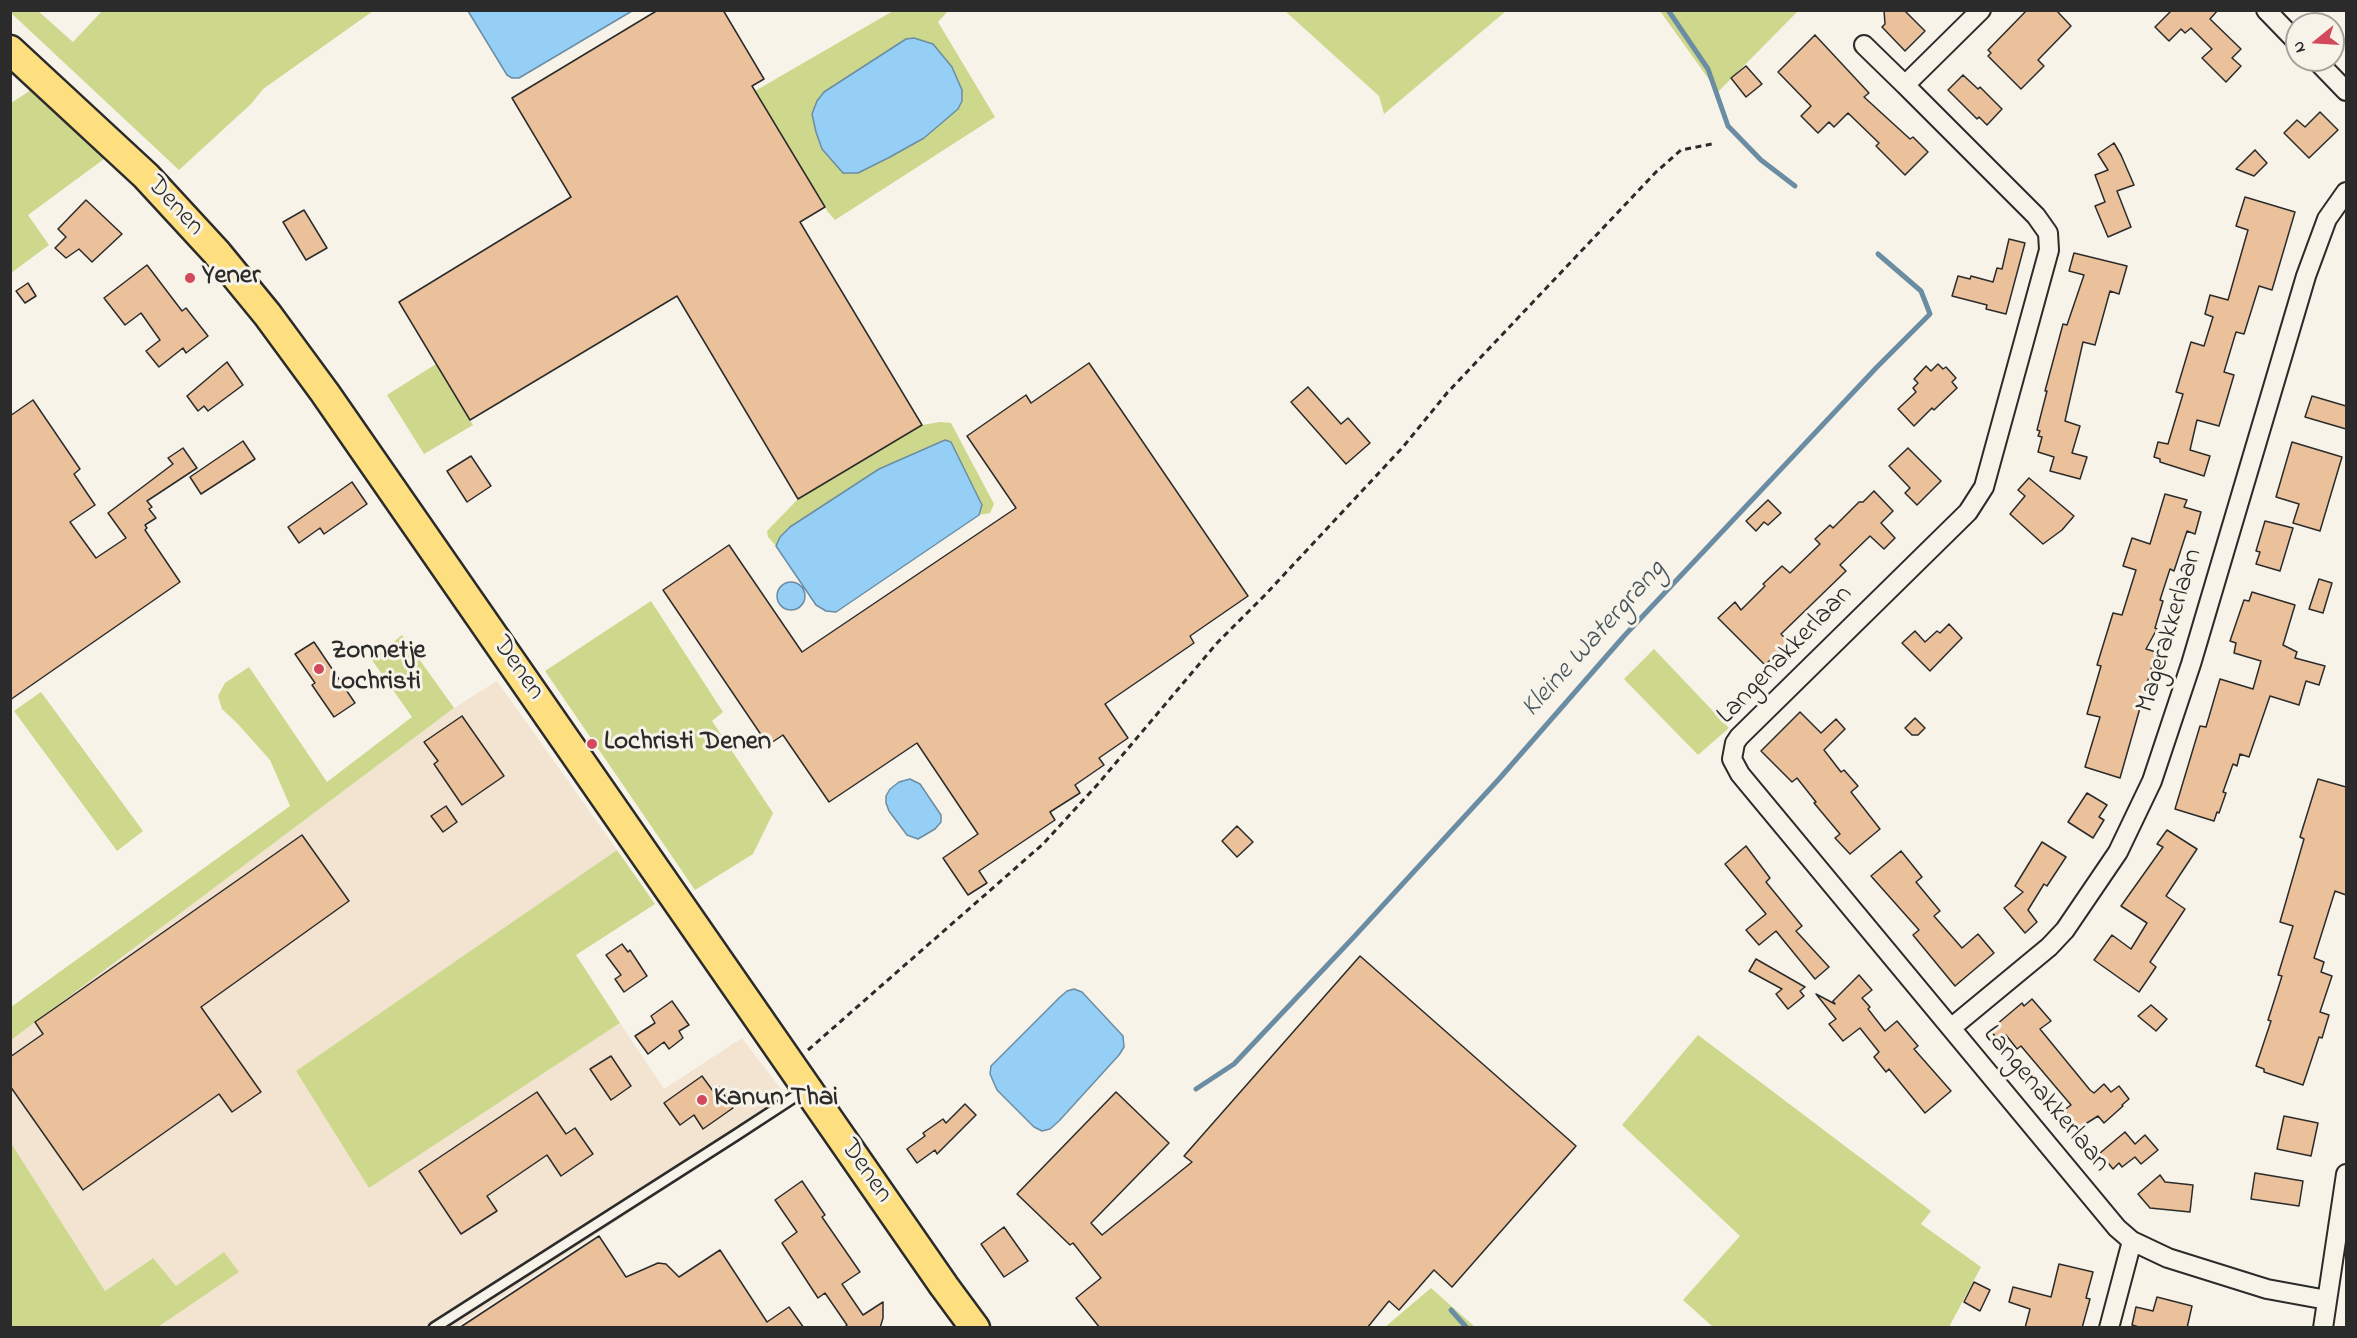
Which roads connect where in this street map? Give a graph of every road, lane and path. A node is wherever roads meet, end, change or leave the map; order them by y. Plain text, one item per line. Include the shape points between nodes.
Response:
1 (1981, 10) edge
2 (2266, 10) edge
3 (2285, 30) edge
4 (1864, 45) dead end
5 (10, 50) edge
6 (2328, 72) edge
7 (1905, 85) junction
8 (2346, 91) edge
9 (1712, 144) dead end
10 (2346, 192) edge
11 (1951, 1028) junction
12 (790, 1065) junction
13 (807, 1088) junction
14 (2346, 1174) edge
15 (2132, 1240) junction
16 (2327, 1300) junction
17 (434, 1328) edge
18 (975, 1328) edge
19 (2109, 1328) edge
20 (2323, 1328) edge

1 - 7 street
2 - 3 street
4 - 7 street, Langenakkerlaan
5 - 12 main road, Denen via 146,176 267,314
6 - 8 street
7 - 11 street, Langenakkerlaan via 2045,226 2049,250 1979,498 1739,737 1732,759 1740,774
9 - 12 path via 1681,150 1656,172 1217,643 1043,844
10 - 11 street, Magerakkerlaan via 2327,219 2306,276 2191,664 2147,792 2118,852 2065,930
11 - 15 street, Langenakkerlaan via 2095,1203
12 - 13 main road, Denen
13 - 17 lane
13 - 18 main road, Denen
14 - 16 street
15 - 16 street, Langenakkerlaan via 2168,1258 2267,1289
15 - 19 street
16 - 20 street

